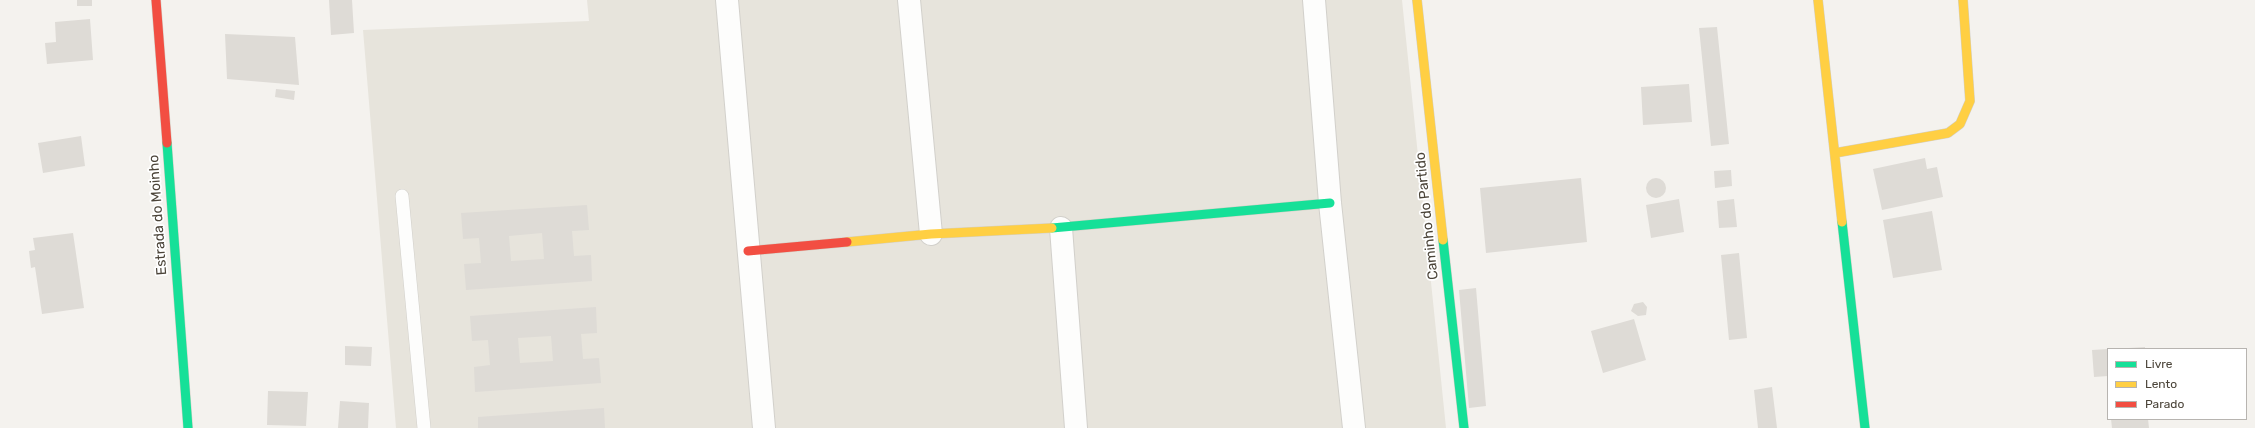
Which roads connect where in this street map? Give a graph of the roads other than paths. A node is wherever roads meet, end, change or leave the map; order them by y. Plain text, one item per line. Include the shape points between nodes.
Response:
1 (156, 0) edge
2 (727, 0) edge
3 (909, 0) edge
4 (1314, 0) edge
5 (1417, 0) edge
6 (1818, 0) edge
7 (1963, 0) edge
8 (1835, 153) junction
9 (402, 196) dead end
10 (1330, 203) junction
11 (1061, 228) junction
12 (930, 234) junction
13 (748, 251) junction
14 (188, 428) edge
15 (424, 428) edge
16 (764, 428) edge
17 (1076, 428) edge
18 (1354, 428) edge
19 (1464, 428) edge
20 (1865, 428) edge

1 - 14 street, Estrada do Moinho
2 - 13 street
3 - 12 street
4 - 10 street
5 - 19 street, Caminho do Partido
6 - 8 street
7 - 8 street via 1970,101 1960,124 1948,133
8 - 20 street
9 - 15 lane
10 - 11 street
10 - 18 street
11 - 12 street
11 - 17 street
12 - 13 street
13 - 16 street

